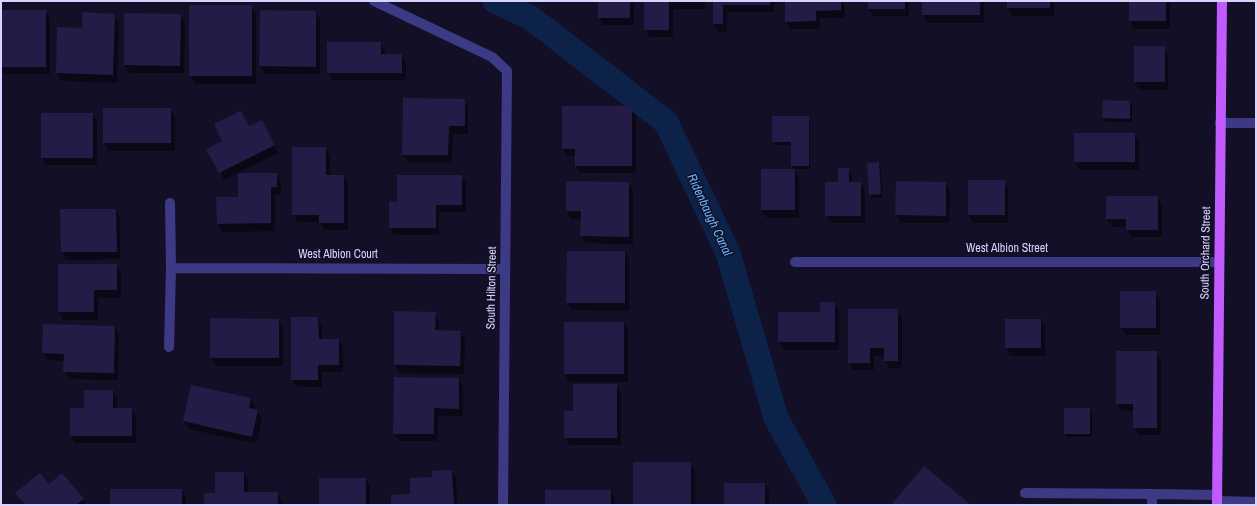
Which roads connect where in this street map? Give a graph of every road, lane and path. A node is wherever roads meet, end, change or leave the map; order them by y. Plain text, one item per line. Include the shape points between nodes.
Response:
1 (374, 1) edge
2 (1222, 1) edge
3 (1220, 123) junction
4 (1256, 123) edge
5 (170, 203) dead end
6 (796, 262) dead end
7 (1219, 262) junction
8 (170, 268) junction
9 (505, 269) junction
10 (169, 347) dead end
11 (1025, 493) dead end
12 (1152, 494) junction
13 (1217, 500) edge
14 (1256, 502) edge
15 (503, 505) edge
16 (1152, 505) edge

1 - 9 street, South Hilton Street via 492,57 507,70
2 - 3 main road, South Orchard Street
3 - 4 street
3 - 7 main road, South Orchard Street
5 - 8 street
6 - 7 street, West Albion Street
7 - 13 main road, South Orchard Street
8 - 9 street, West Albion Court
8 - 10 street
9 - 15 street, South Hilton Street
11 - 12 street
12 - 13 street
12 - 16 street
13 - 14 street

